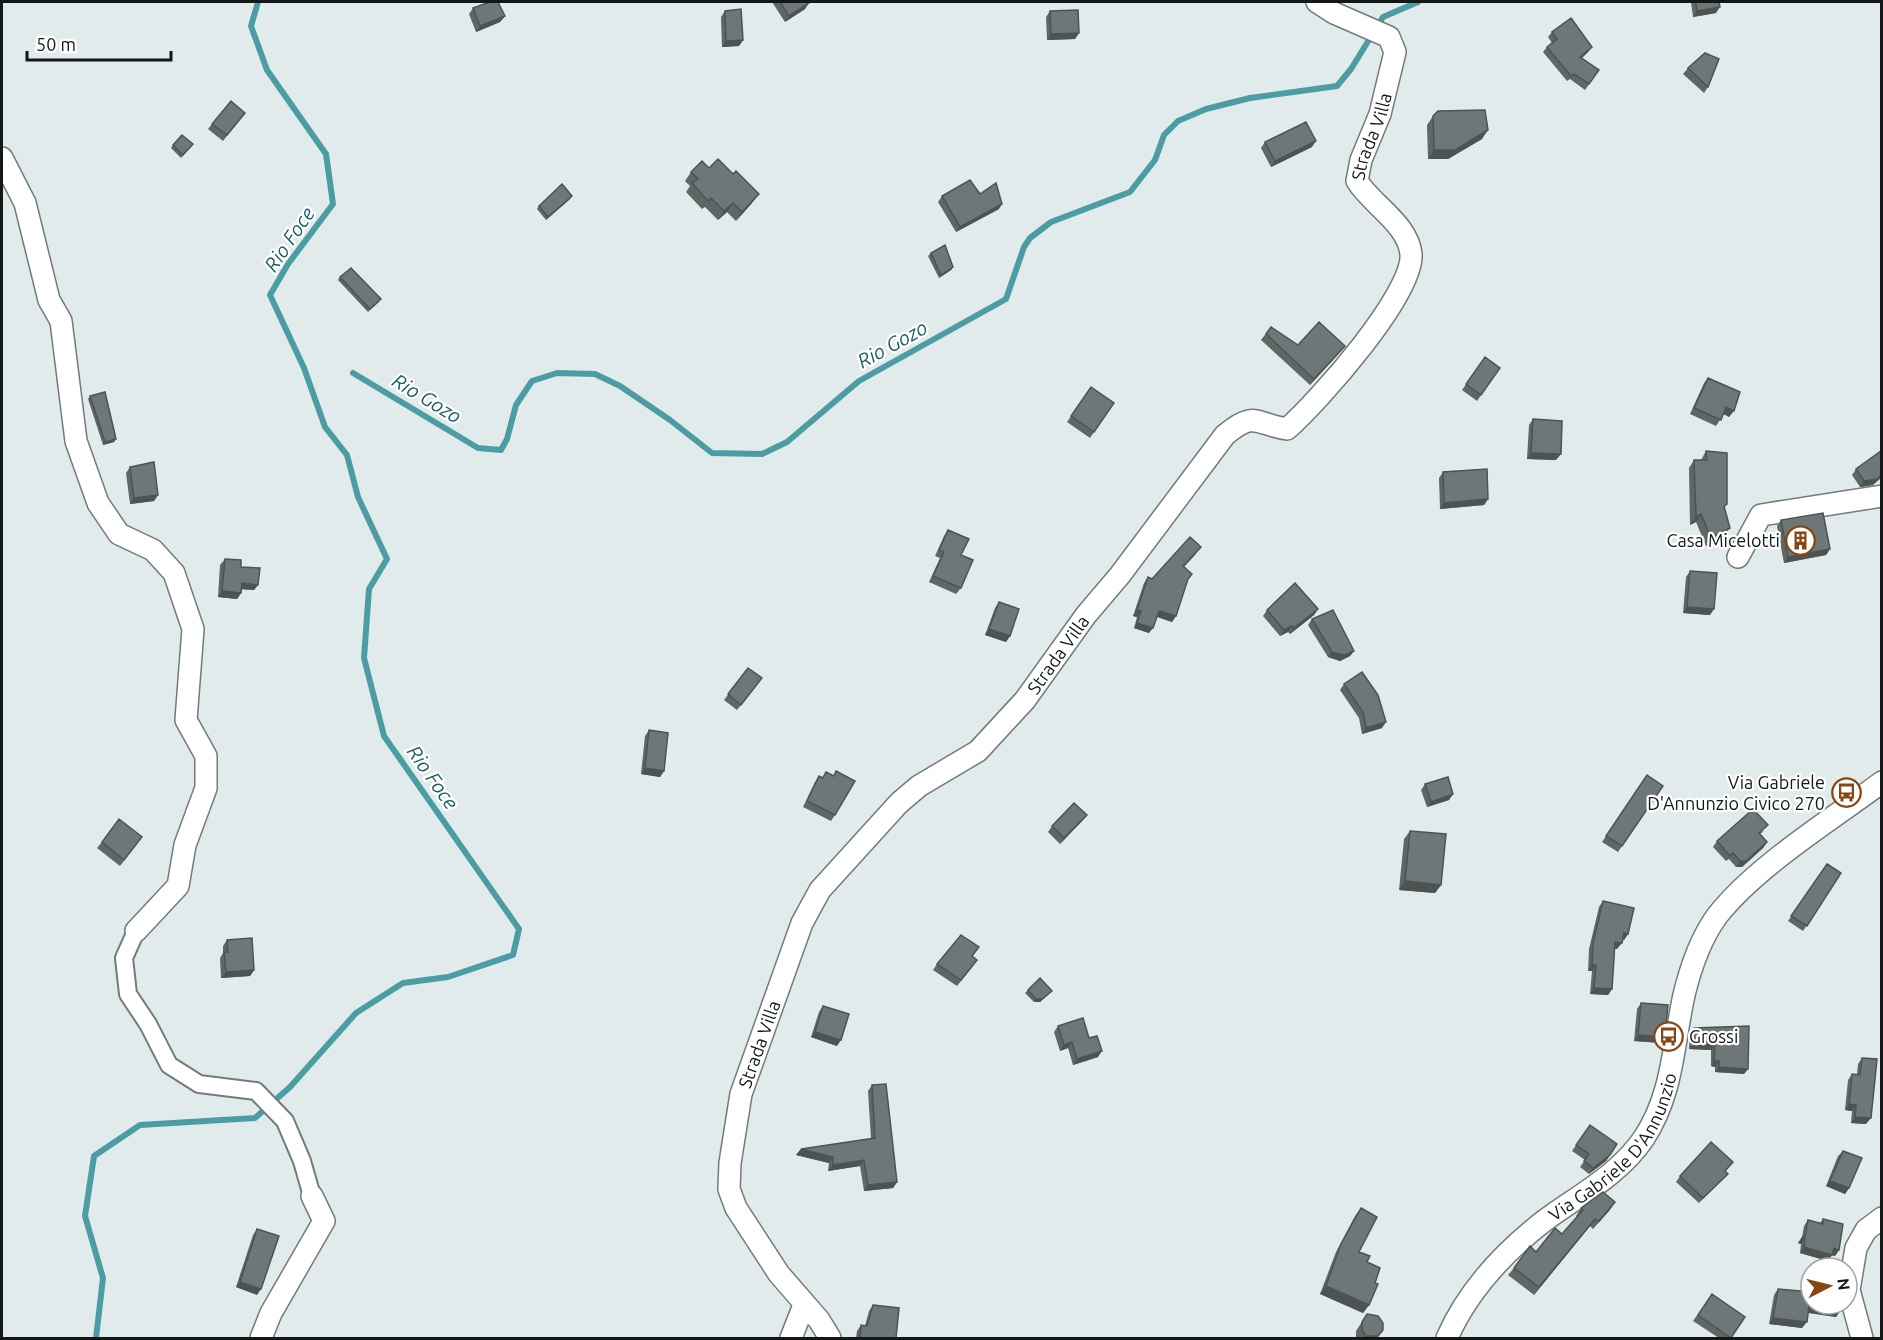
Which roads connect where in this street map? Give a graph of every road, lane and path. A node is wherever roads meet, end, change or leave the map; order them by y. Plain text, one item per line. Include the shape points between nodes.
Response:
1 (1317, 2) edge
2 (2, 158) edge
3 (1881, 496) edge
4 (1738, 557) dead end
5 (1881, 782) edge
6 (136, 931) joint
7 (312, 1196) joint
8 (1881, 1218) edge
9 (804, 1305) junction
10 (261, 1338) edge
11 (791, 1338) edge
12 (830, 1338) edge
13 (1447, 1338) edge
14 (1862, 1338) edge

1 - 9 street, Strada Villa via 1389,37 1395,52 1380,114 1361,160 1357,181 1404,235 1411,255 1405,280 1339,375 1306,413 1287,429 1250,419 1225,435 1025,700 978,751 898,802 820,890 802,923 741,1094 730,1163 729,1189 736,1208
2 - 6 street via 25,203 49,300 61,321 76,441 98,503 120,534 153,550 174,573 193,629 186,720 206,756 206,788 185,845 178,886
3 - 4 street via 1761,515
5 - 13 street, Via Gabriele D'Annunzio via 1739,891 1716,918 1699,952 1685,995 1666,1096 1644,1138 1617,1170 1504,1254 1478,1284
6 - 7 street via 124,958 128,994 169,1065 199,1084 256,1091 285,1121
7 - 10 street via 324,1221 271,1313
8 - 14 street via 1866,1230 1856,1248 1849,1290
9 - 11 street
9 - 12 street, Strada Villa

